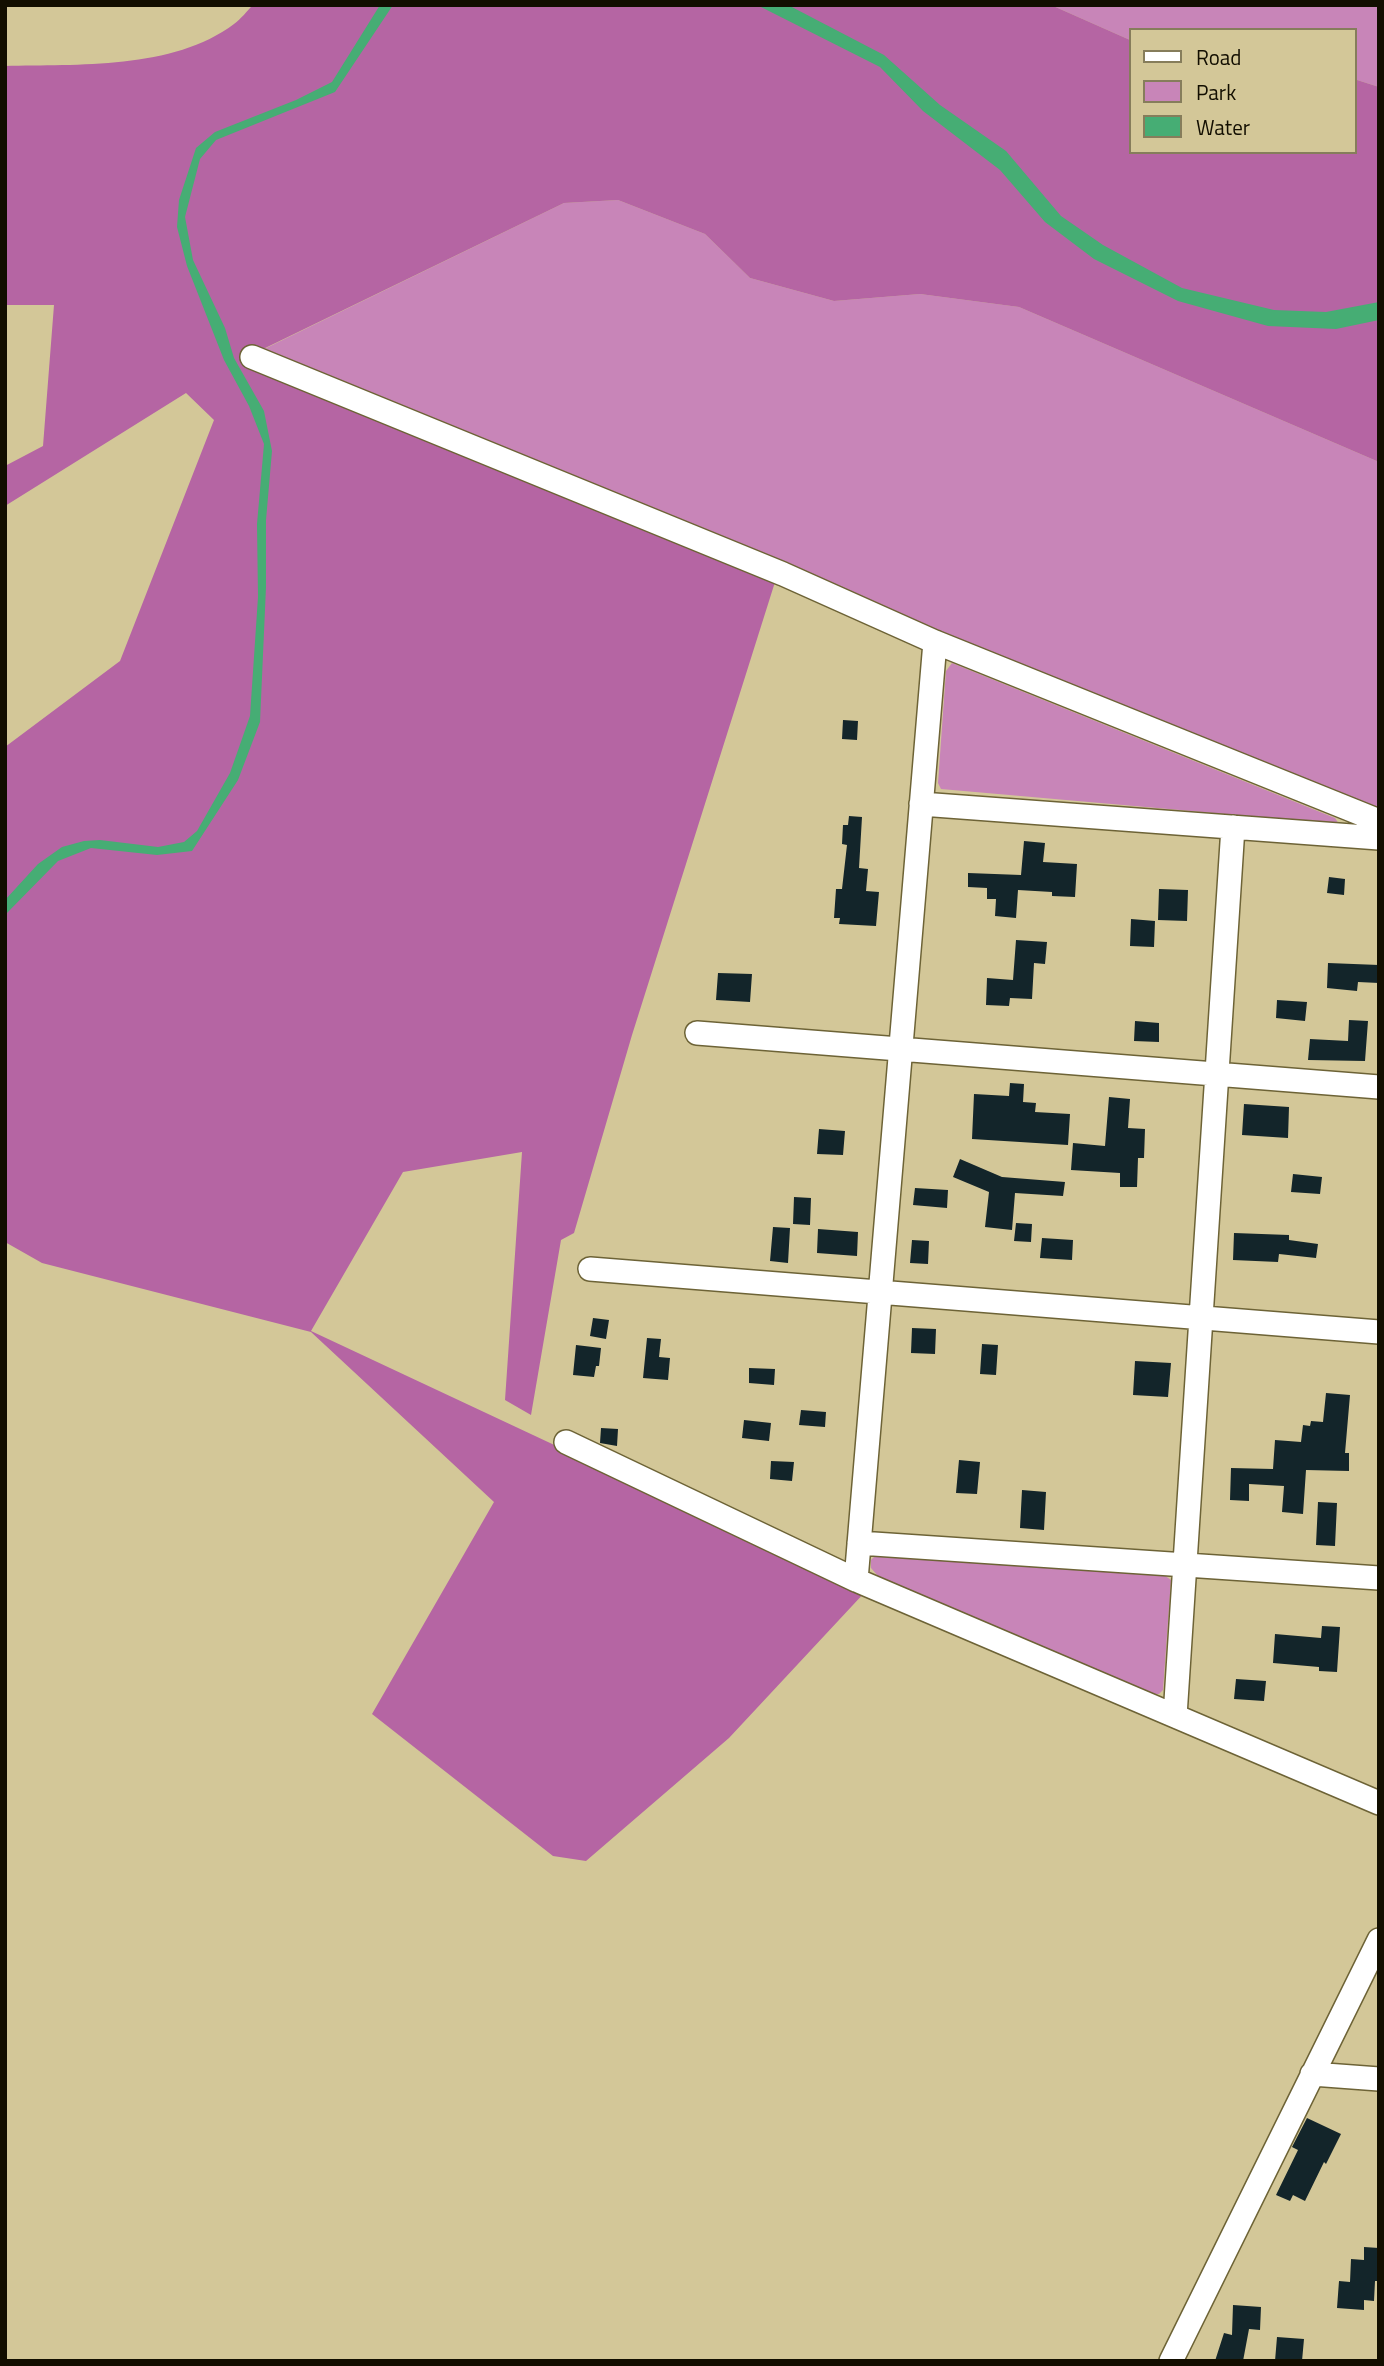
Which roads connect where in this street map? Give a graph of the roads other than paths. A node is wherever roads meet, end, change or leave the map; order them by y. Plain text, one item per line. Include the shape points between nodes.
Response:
1 (252, 357) dead end
2 (935, 642) junction
3 (921, 804) junction
4 (1379, 821) edge
5 (1233, 827) junction
6 (1379, 838) edge
7 (697, 1032) dead end
8 (901, 1049) junction
9 (1217, 1074) junction
10 (1379, 1087) edge
11 (590, 1269) dead end
12 (880, 1293) junction
13 (1201, 1318) junction
14 (1379, 1332) edge
15 (566, 1442) dead end
16 (859, 1543) junction
17 (1185, 1565) junction
18 (1379, 1578) edge
19 (856, 1580) junction
20 (1175, 1716) junction
21 (1379, 1803) edge
22 (1379, 1940) edge
23 (1312, 2074) junction
24 (1379, 2079) edge
25 (1171, 2361) edge

1 - 2 street via 783,574
2 - 3 street
2 - 4 street
3 - 5 street
3 - 8 street
5 - 6 street
5 - 9 street
7 - 8 street
8 - 9 street
8 - 12 street
9 - 10 street
9 - 13 street
11 - 12 street
12 - 13 street
12 - 16 street
13 - 14 street
13 - 17 street
15 - 19 street
16 - 17 street
16 - 19 street
17 - 18 street
17 - 20 street
19 - 20 street
20 - 21 street
22 - 23 street
23 - 24 street
23 - 25 street

